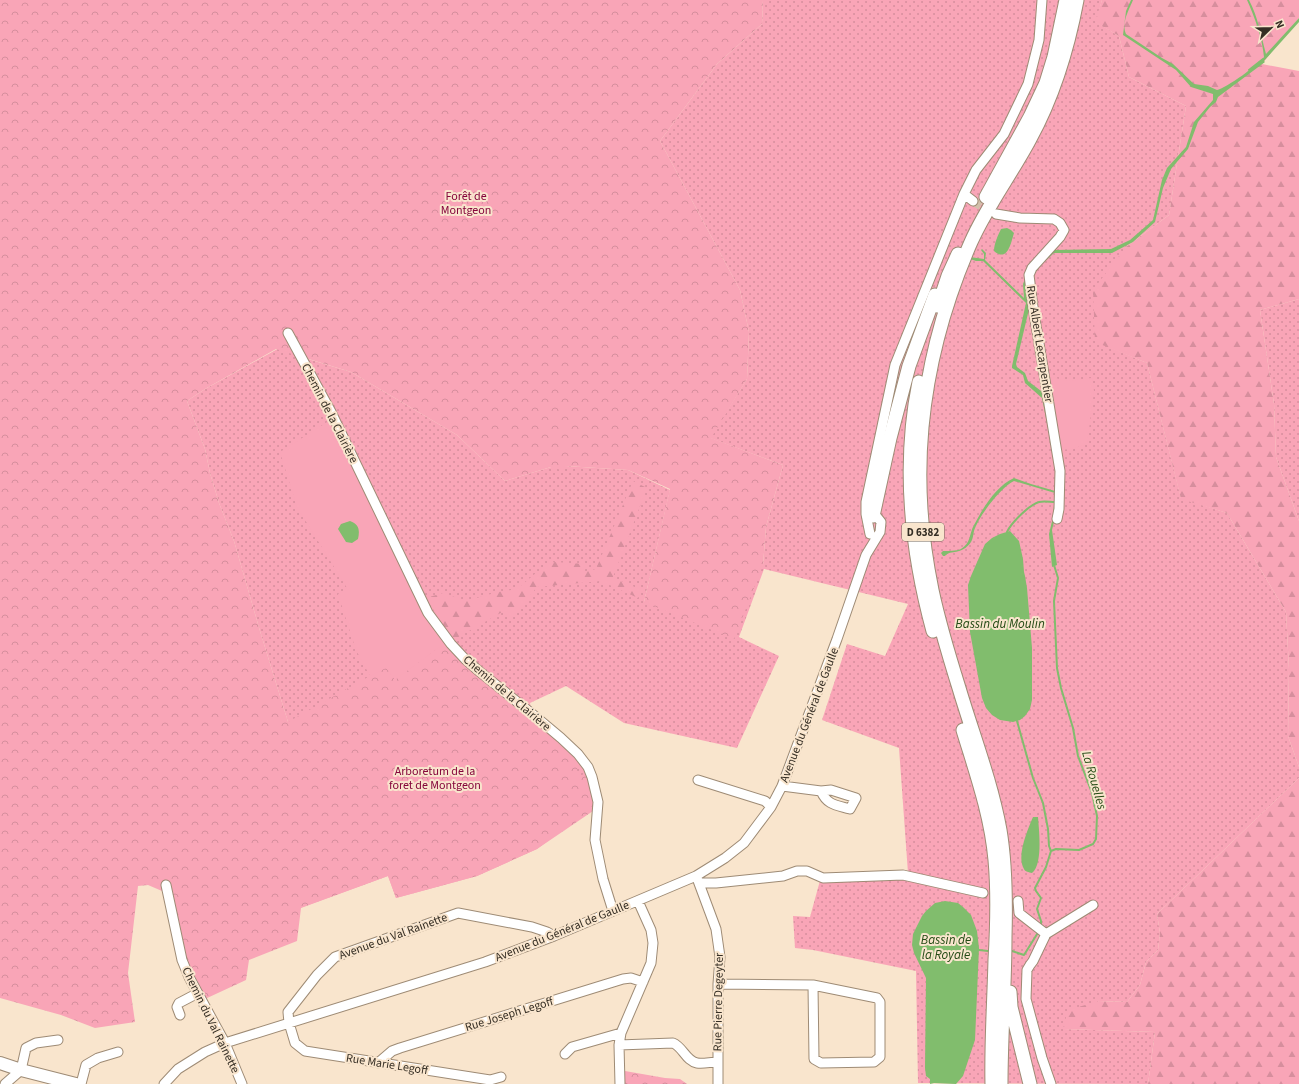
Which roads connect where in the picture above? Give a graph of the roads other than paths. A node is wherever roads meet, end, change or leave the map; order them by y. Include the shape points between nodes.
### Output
1 (1042, 0) edge
2 (1066, 0) edge
3 (1077, 0) edge
4 (964, 194) junction
5 (973, 201) tunnel mouth
6 (996, 214) tunnel mouth
7 (973, 220) junction
8 (288, 333) dead end
9 (869, 515) junction
10 (1057, 519) dead end
11 (866, 555) junction
12 (698, 780) dead end
13 (782, 786) junction
14 (821, 791) dead end
15 (771, 807) junction
16 (697, 879) junction
17 (166, 885) dead end
18 (983, 893) dead end
19 (638, 901) junction
20 (1018, 901) dead end
21 (1092, 905) dead end
22 (613, 912) junction
23 (1006, 922) junction
24 (1046, 934) junction
25 (554, 936) junction
26 (644, 982) junction
27 (718, 984) junction
28 (813, 985) junction
29 (198, 992) junction
30 (180, 1015) dead end
31 (288, 1023) junction
32 (621, 1033) junction
33 (58, 1040) dead end
34 (225, 1043) junction
35 (619, 1045) junction
36 (118, 1052) dead end
37 (565, 1054) dead end
38 (717, 1062) junction
39 (0, 1063) edge
40 (378, 1063) junction
41 (21, 1070) junction
42 (501, 1077) dead end
43 (241, 1081) edge
44 (5, 1084) edge
45 (76, 1084) edge
46 (82, 1084) edge
47 (164, 1084) edge
48 (620, 1084) edge
49 (718, 1084) edge
50 (992, 1084) edge
51 (1001, 1084) edge
52 (1030, 1084) edge
53 (1052, 1084) edge

1 - 4 street via 1039,40 1028,84 1004,134 976,170
2 - 7 highway, D 6382 via 1046,83
3 - 23 highway, D 6382 via 1070,36 1050,99 972,240 945,311 933,353 922,429 920,474 924,549 944,638 993,799 1004,858
4 - 5 street
4 - 9 street via 895,365 866,502
6 - 10 street, Rue Albert Lecarpentier via 1054,219 1064,230 1032,268 1030,278 1060,471
7 - 9 highway via 941,280 909,366
7 - 50 highway, D 6382 via 948,276 927,344 913,424 910,483 917,564 925,601 983,795 995,858 997,912
8 - 22 street, Chemin de la Clairière via 331,412 428,613 465,659 561,738 588,767 598,802 595,840
9 - 11 street via 870,534
9 - 11 street via 877,517 881,527
11 - 13 street, Avenue du Général de Gaulle
12 - 15 street via 765,801
13 - 14 street
13 - 15 street, Avenue du Général de Gaulle
15 - 16 street, Avenue du Général de Gaulle via 744,842
16 - 18 street via 716,883 783,876 797,871 807,871 823,878 904,875
16 - 19 street, Avenue du Général de Gaulle
16 - 27 street, Rue Pierre Degeyter via 716,929 720,958
17 - 29 street, Chemin du Val Rainette via 182,960
19 - 22 street, Avenue du Général de Gaulle
19 - 26 street via 651,930 652,943 651,963
20 - 24 street via 1019,913
21 - 24 street
22 - 25 street, Avenue du Général de Gaulle
23 - 51 highway, D 6382
23 - 52 highway via 1012,1007
24 - 53 street via 1034,962 1027,970 1026,999
25 - 31 street, Avenue du Général de Gaulle via 485,962
25 - 31 street, Avenue du Val Rainette via 532,927 458,913 335,957 288,1012
26 - 32 street
26 - 40 street, Rue Joseph Legoff via 631,978 623,979 400,1048 392,1051
27 - 28 street
27 - 38 street, Rue Pierre Degeyter
28 - 28 street via 877,998 880,1002 880,1057 874,1062 821,1063 814,1059
29 - 30 street via 179,1003 177,1007
29 - 34 street, Chemin du Val Rainette
31 - 34 street, Avenue du Général de Gaulle
31 - 40 street, Rue Marie Legoff via 295,1043 305,1052
32 - 35 street
32 - 37 street via 572,1047
33 - 41 street via 36,1043 26,1048
34 - 43 street, Chemin du Val Rainette
34 - 47 street, Avenue du Général de Gaulle via 178,1069
35 - 38 street via 673,1043 696,1063
35 - 48 street
36 - 46 street via 86,1065
38 - 49 street, Rue Pierre Degeyter
39 - 41 main road
40 - 42 street, Rue Marie Legoff via 490,1080
41 - 44 street
41 - 45 main road

